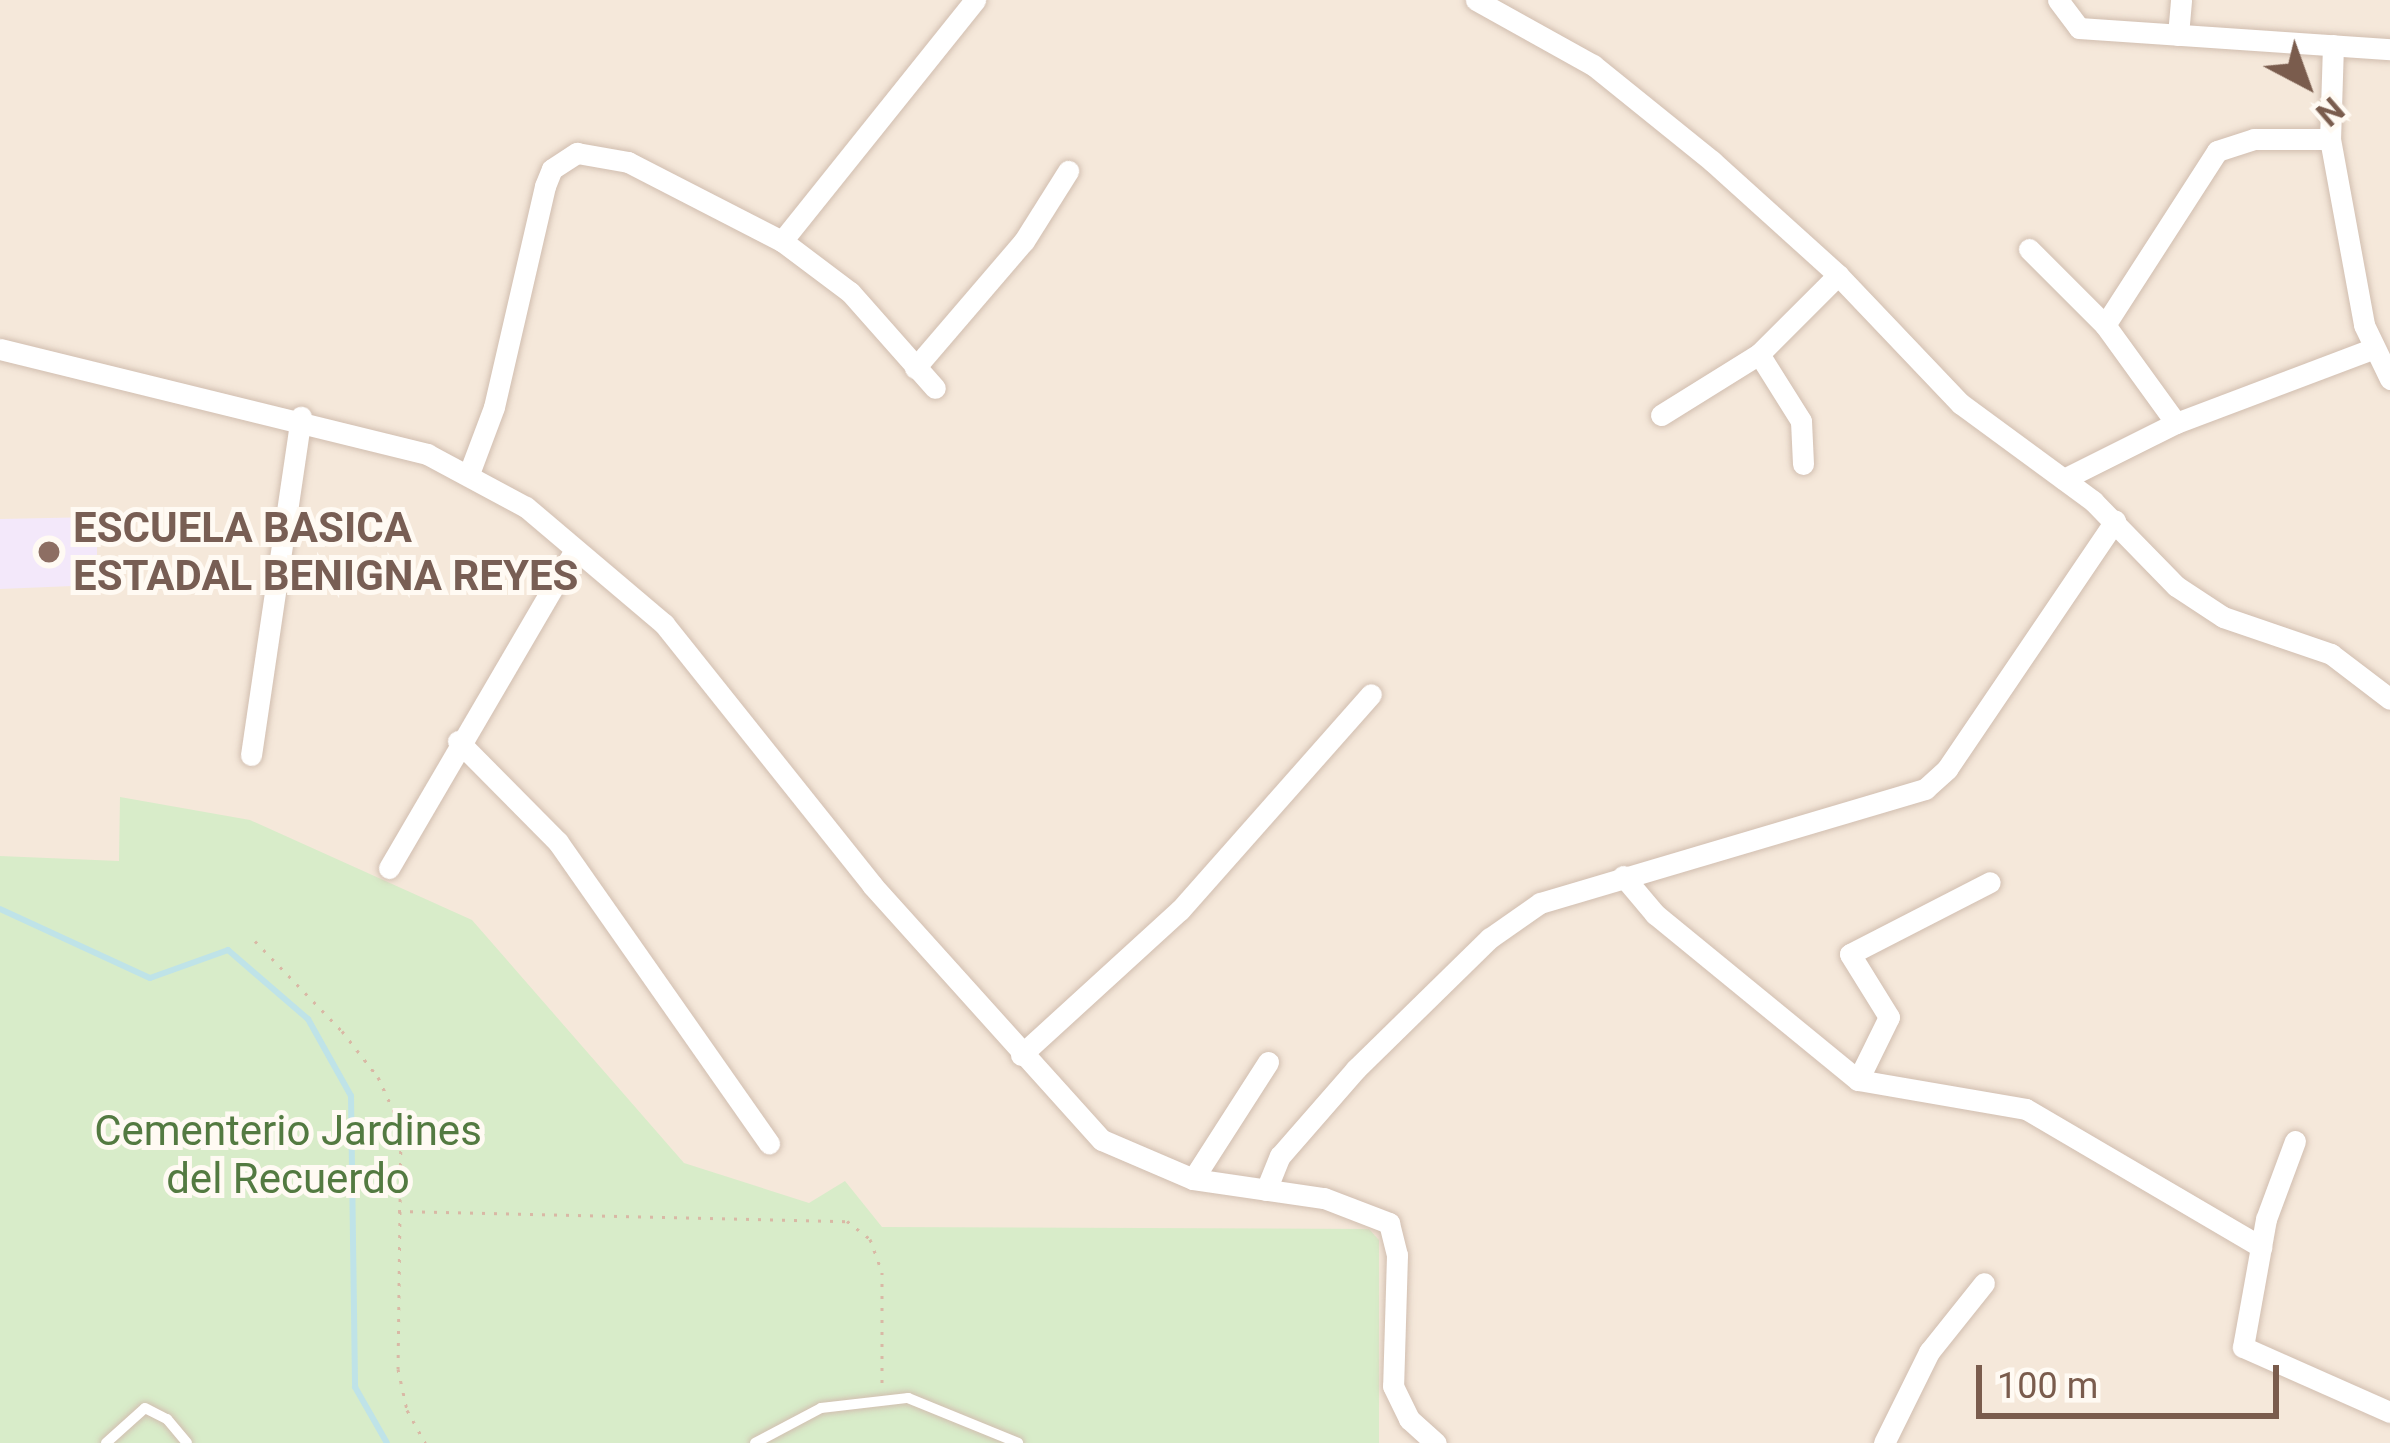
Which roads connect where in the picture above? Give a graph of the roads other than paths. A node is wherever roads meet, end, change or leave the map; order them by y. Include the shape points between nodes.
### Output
1 (975, 0) edge
2 (1476, 0) edge
3 (2058, 0) edge
4 (2181, 0) edge
5 (2177, 35) junction
6 (2333, 45) junction
7 (2390, 49) edge
8 (2330, 139) junction
9 (1068, 171) dead end
10 (782, 241) junction
11 (2029, 249) dead end
12 (1838, 275) junction
13 (2105, 325) junction
14 (2374, 347) junction
15 (0, 349) edge
16 (1759, 354) junction
17 (915, 368) junction
18 (2390, 379) edge
19 (935, 388) dead end
20 (1660, 415) dead end
21 (301, 417) junction
22 (2176, 422) junction
23 (1803, 464) dead end
24 (470, 471) junction
25 (2064, 479) junction
26 (2115, 521) junction
27 (575, 550) junction
28 (1371, 694) dead end
29 (2390, 699) edge
30 (458, 741) junction
31 (251, 755) dead end
32 (389, 868) dead end
33 (1623, 876) junction
34 (1990, 882) dead end
35 (1021, 1055) junction
36 (1268, 1062) dead end
37 (1858, 1080) junction
38 (2295, 1141) dead end
39 (769, 1143) dead end
40 (1193, 1179) junction
41 (1266, 1190) junction
42 (2261, 1247) junction
43 (1984, 1283) dead end
44 (2390, 1412) edge
45 (106, 1443) edge
46 (187, 1443) edge
47 (755, 1443) edge
48 (1018, 1443) edge
49 (1436, 1443) edge
50 (1884, 1443) edge

1 - 10 street
2 - 12 street via 1592,65
3 - 5 street via 2079,28
4 - 5 street
5 - 6 street
6 - 7 street
6 - 8 street
8 - 13 street via 2254,139 2217,152
8 - 14 street
9 - 17 street via 1002,270
10 - 17 street via 850,292
10 - 24 street via 628,162 595,152 563,159 544,186 494,407
11 - 13 street
12 - 16 street
12 - 25 street via 1961,404 2011,448
13 - 22 street
14 - 18 street
14 - 22 street
15 - 21 street
16 - 20 street
16 - 23 street via 1801,421
17 - 19 street
21 - 24 street
21 - 31 street
22 - 25 street
24 - 27 street
25 - 26 street
26 - 29 street via 2200,603 2331,654
26 - 33 street via 1947,769 1925,789
27 - 30 street
27 - 35 street via 664,624 872,885
28 - 35 street via 1180,910
30 - 32 street
30 - 39 street via 558,842
33 - 37 street via 1655,914
33 - 41 street via 1540,903 1490,938 1319,1109 1280,1156
34 - 37 street via 1850,955 1889,1017
35 - 40 street via 1102,1140
36 - 40 street
37 - 42 street via 2026,1109
38 - 42 street
40 - 41 street
41 - 49 street via 1361,1208 1389,1222 1397,1255 1393,1386 1409,1419
42 - 44 street via 2243,1347
43 - 50 street via 1929,1352
45 - 46 lane via 145,1408
47 - 48 lane via 820,1408 882,1399 952,1410

